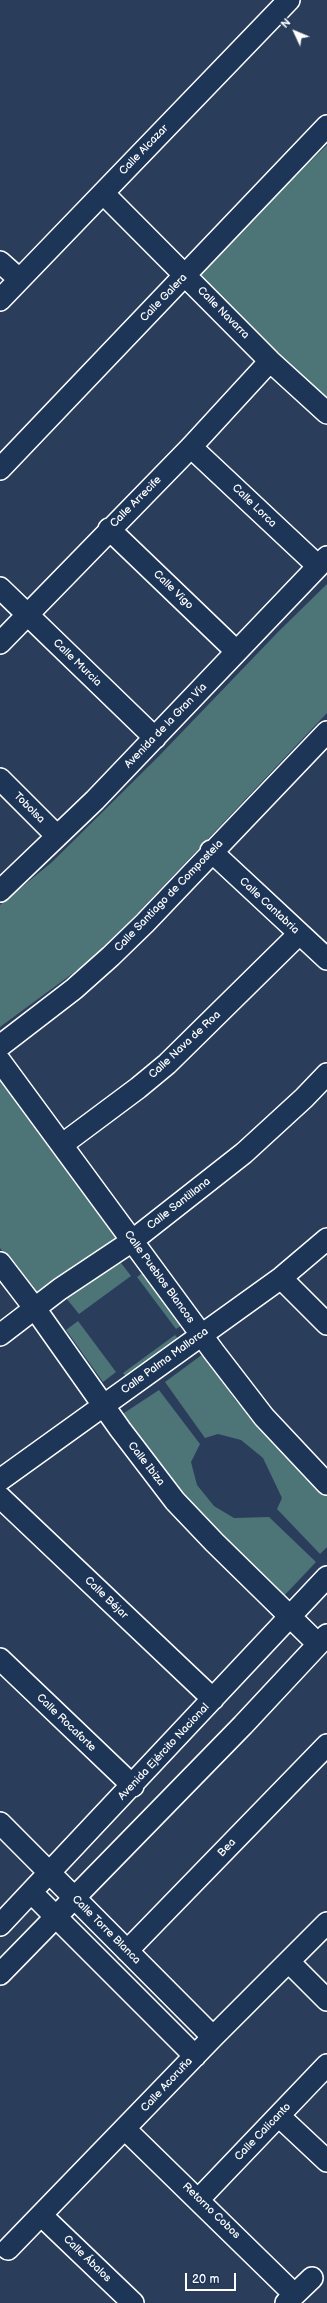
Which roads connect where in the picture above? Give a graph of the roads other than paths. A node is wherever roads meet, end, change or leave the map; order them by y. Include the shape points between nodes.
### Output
1 (289, 0) edge
2 (327, 126) edge
3 (103, 193) junction
4 (0, 262) edge
5 (185, 275) junction
6 (19, 279) junction
7 (0, 300) edge
8 (270, 361) junction
9 (327, 413) edge
10 (191, 446) junction
11 (0, 469) edge
12 (109, 529) junction
13 (322, 561) edge
14 (0, 588) edge
15 (27, 614) junction
16 (0, 643) edge
17 (236, 651) junction
18 (327, 732) edge
19 (154, 738) junction
20 (0, 779) edge
21 (58, 836) junction
22 (211, 852) junction
23 (0, 891) edge
24 (299, 934) junction
25 (327, 959) edge
26 (0, 1046) edge
27 (0, 1061) edge
28 (327, 1074) edge
29 (62, 1144) junction
30 (327, 1239) edge
31 (132, 1241) junction
32 (0, 1263) edge
33 (281, 1278) junction
34 (36, 1310) junction
35 (327, 1324) edge
36 (200, 1334) junction
37 (0, 1335) edge
38 (104, 1406) junction
39 (0, 1480) edge
40 (327, 1484) edge
41 (0, 1497) edge
42 (327, 1578) edge
43 (290, 1617) junction
44 (323, 1639) edge
45 (0, 1659) edge
46 (213, 1699) junction
47 (327, 1745) edge
48 (133, 1786) junction
49 (0, 1823) edge
50 (50, 1874) junction
51 (32, 1893) junction
52 (73, 1897) junction
53 (56, 1915) junction
54 (327, 1923) edge
55 (0, 1925) edge
56 (127, 1951) junction
57 (289, 1962) junction
58 (0, 1974) edge
59 (327, 2000) edge
60 (213, 2037) junction
61 (195, 2056) junction
62 (327, 2066) edge
63 (279, 2116) junction
64 (126, 2129) junction
65 (327, 2161) edge
66 (199, 2199) junction
67 (41, 2215) junction
68 (8, 2249) dead end
69 (312, 2278) dead end
70 (290, 2298) edge
71 (133, 2303) edge

1 - 3 street, Calle Alcazar
2 - 5 street, Calle Galera
3 - 5 street, Calle Navarra
3 - 6 street, Calle Alcazar
4 - 6 street
5 - 8 street, Calle Navarra
5 - 11 street, Calle Galera
6 - 7 street, Calle Alcazar
8 - 9 street, Calle Navarra
8 - 10 street, Calle Arrecife
10 - 12 street, Calle Arrecife
10 - 13 street, Calle Lorca
12 - 15 street, Calle Arrecife
12 - 17 street, Calle Vigo
13 - 17 street, Avenida de la Gran Vía
14 - 15 street, Calle Murcia
15 - 16 street, Calle Arrecife
15 - 19 street, Calle Murcia
17 - 19 street, Avenida de la Gran Vía
18 - 22 street, Calle Santiago de Compostela
19 - 21 street, Avenida de la Gran Vía
20 - 21 street, Tobolsa
21 - 23 street, Avenida de la Gran Vía
22 - 24 street, Calle Cantabria
22 - 26 street, Calle Santiago de Compostela via 111,956 74,989
24 - 25 street, Calle Cantabria
24 - 29 street, Calle Nava de Roa via 167,1064
27 - 29 street, Calle Pueblos Blancos
28 - 31 street, Calle Santillana via 244,1152
29 - 31 street, Calle Pueblos Blancos
30 - 33 street, Calle Palma Mallorca
31 - 34 street, Calle Santillana via 60,1290
31 - 36 street, Calle Pueblos Blancos
32 - 34 street, Calle Ibiza
33 - 35 street
33 - 36 street, Calle Palma Mallorca
34 - 37 street, Calle Santillana
34 - 38 street, Calle Ibiza
36 - 38 street, Calle Palma Mallorca
36 - 40 street, Calle Pueblos Blancos via 264,1417
38 - 39 street, Calle Palma Mallorca
38 - 43 street, Calle Ibiza via 175,1501
41 - 46 street, Calle Béjar
42 - 43 street, Avenida Ejército Nacional
43 - 44 street, Calle Ibiza
43 - 46 street, Avenida Ejército Nacional
44 - 52 street via 243,1725
45 - 48 street, Calle Rocaforte
46 - 48 street, Avenida Ejército Nacional
47 - 56 street, Bea
48 - 50 street, Avenida Ejército Nacional
49 - 50 street, Calle Torre Blanca
50 - 51 street, Avenida Ejército Nacional
50 - 52 street, Calle Torre Blanca
51 - 53 street
51 - 55 street, Avenida Ejército Nacional
52 - 53 street
52 - 56 street, Calle Torre Blanca
53 - 58 street
53 - 61 street
54 - 57 street, Calle Acoruña
56 - 60 street, Calle Torre Blanca
57 - 59 street
57 - 60 street, Calle Acoruña
60 - 61 street, Calle Acoruña
61 - 64 street, Calle Acoruña
62 - 63 street, Calle Calicanto
63 - 65 street
63 - 66 street, Calle Calicanto
64 - 66 street, Retorno Cobos
64 - 67 street, Calle Acoruña
66 - 70 street, Retorno Cobos
67 - 68 street, Calle Acoruña
67 - 71 street, Calle Ábalos
69 - 70 street

